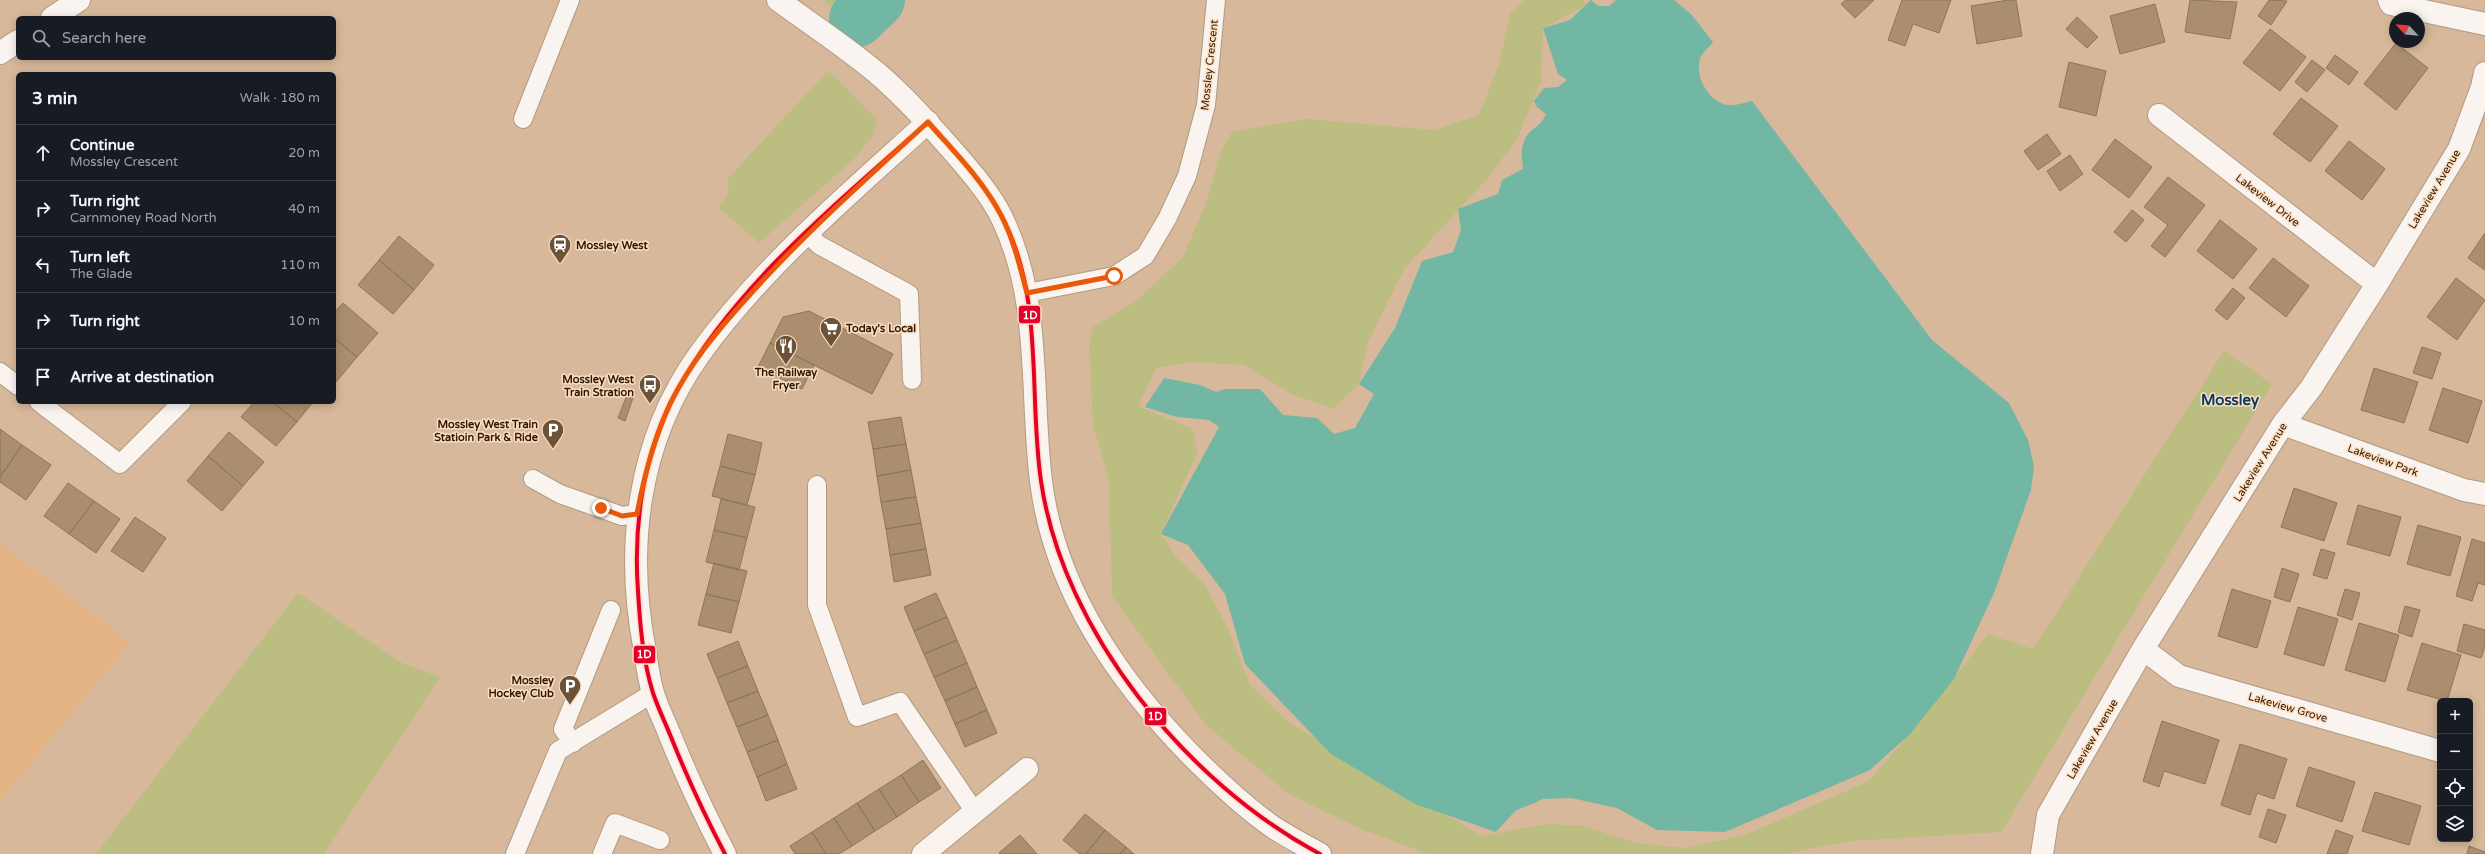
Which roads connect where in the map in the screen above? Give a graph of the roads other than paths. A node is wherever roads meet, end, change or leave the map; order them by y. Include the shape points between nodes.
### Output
1 (79, 0) edge
2 (570, 0) edge
3 (778, 0) edge
4 (1216, 0) edge
5 (2389, 0) edge
6 (55, 16) edge
7 (2485, 24) edge
8 (16, 42) edge
9 (0, 53) edge
10 (2485, 73) edge
11 (2159, 115) dead end
12 (523, 119) dead end
13 (928, 122) junction
14 (807, 233) junction
15 (2377, 284) junction
16 (1027, 293) junction
17 (0, 372) edge
18 (912, 380) dead end
19 (16, 384) edge
20 (42, 404) edge
21 (180, 404) edge
22 (2283, 424) junction
23 (533, 479) dead end
24 (817, 485) dead end
25 (2485, 494) edge
26 (637, 514) junction
27 (611, 610) dead end
28 (2143, 649) junction
29 (652, 693) junction
30 (572, 742) junction
31 (2437, 750) edge
32 (1027, 769) dead end
33 (975, 812) junction
34 (660, 840) dead end
35 (515, 854) edge
36 (602, 854) edge
37 (725, 854) edge
38 (923, 854) edge
39 (1320, 854) edge
40 (2042, 854) edge

1 - 6 street
2 - 12 lane
3 - 13 street via 878,74
4 - 16 lane, Mossley Crescent via 1206,105 1187,176 1167,219 1145,256 1114,276
5 - 7 street via 2391,4
8 - 9 street
10 - 15 street, Lakeview Avenue via 2459,149
11 - 15 street, Lakeview Drive
13 - 14 street
13 - 16 street via 982,185 1002,216 1016,252
14 - 18 lane via 819,245 909,294
14 - 26 street via 735,311 699,355 688,373 670,404 657,436
15 - 22 street, Lakeview Avenue via 2311,388
16 - 39 street via 1036,370 1038,438 1044,497 1053,540 1099,640 1134,691 1224,789 1273,827
17 - 19 lane
20 - 21 lane via 120,464
22 - 25 street, Lakeview Park via 2464,490
22 - 28 street, Lakeview Avenue
23 - 26 lane via 560,494 622,516
24 - 33 lane via 817,605 857,717 900,702
26 - 29 street via 637,602
27 - 30 lane via 563,729
28 - 31 street, Lakeview Grove via 2179,676
28 - 40 street, Lakeview Avenue via 2048,815
29 - 30 lane
29 - 37 street via 696,798
30 - 35 lane via 558,751
32 - 33 street
33 - 38 street
34 - 36 lane via 615,823

